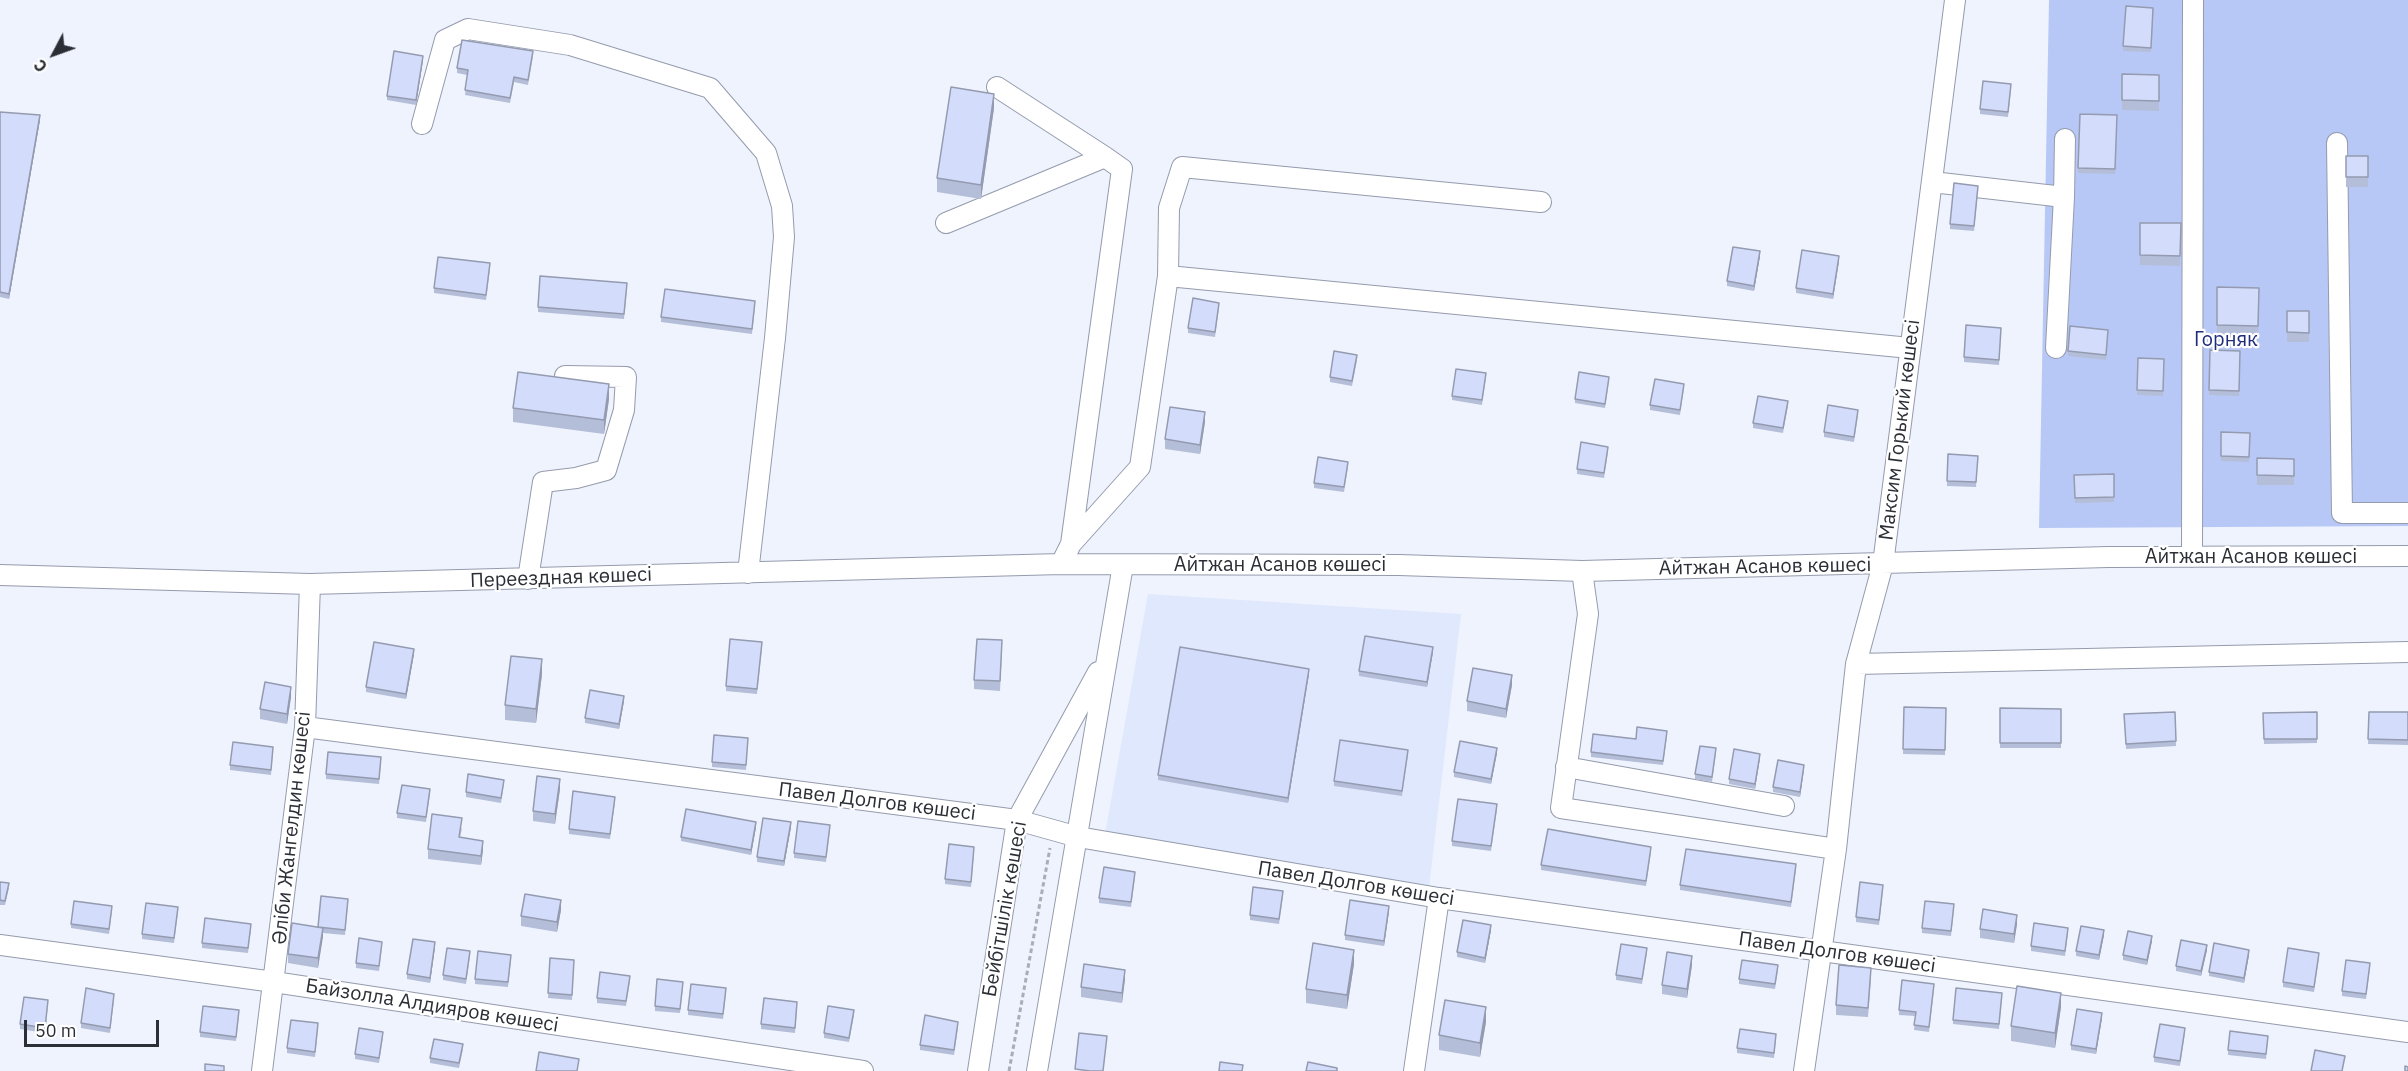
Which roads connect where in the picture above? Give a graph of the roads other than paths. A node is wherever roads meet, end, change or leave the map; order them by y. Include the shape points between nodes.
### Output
1 (1955, 0) edge
2 (2193, 0) edge
3 (997, 87) dead end
4 (422, 123) dead end
5 (2065, 140) dead end
6 (2337, 143) dead end
7 (1105, 157) junction
8 (1932, 182) junction
9 (2064, 197) junction
10 (1541, 202) dead end
11 (946, 223) dead end
12 (1167, 276) junction
13 (1911, 348) junction
14 (2056, 348) dead end
15 (565, 376) edge
16 (2408, 513) edge
17 (1071, 544) junction
18 (2408, 556) edge
19 (2192, 557) junction
20 (1061, 564) junction
21 (1883, 564) junction
22 (1123, 565) junction
23 (1582, 571) junction
24 (748, 573) junction
25 (0, 575) edge
26 (528, 579) junction
27 (310, 584) junction
28 (2408, 652) edge
29 (1105, 659) junction
30 (1856, 664) junction
31 (305, 727) junction
32 (1566, 767) junction
33 (1784, 806) dead end
34 (1017, 820) junction
35 (1078, 837) junction
36 (1836, 849) junction
37 (1439, 898) junction
38 (0, 945) edge
39 (1822, 951) junction
40 (274, 982) junction
41 (2408, 1032) edge
42 (262, 1071) edge
43 (863, 1071) edge
44 (978, 1071) edge
45 (1037, 1071) edge
46 (1414, 1071) edge
47 (1804, 1071) edge

1 - 8 street, Максим Горький көшесі
2 - 19 street
3 - 7 street
4 - 24 street via 445,40 468,29 570,45 710,88 766,153 782,206 784,237
5 - 9 street
6 - 16 street via 2342,513
7 - 11 street
7 - 17 street via 1122,169
8 - 9 street
8 - 13 street, Максим Горький көшесі
9 - 14 street
10 - 12 street via 1182,167 1168,208
12 - 13 street
12 - 17 street via 1140,467
13 - 21 street, Максим Горький көшесі
15 - 26 street via 626,377 624,410 606,470 543,482
17 - 20 street
18 - 19 street, Айтжан Асанов көшесі
19 - 21 street, Айтжан Асанов көшесі
20 - 22 street, Переездная көшесі
20 - 24 street, Переездная көшесі
21 - 23 street, Айтжан Асанов көшесі
21 - 30 street, Максим Горький көшесі
22 - 23 street, Айтжан Асанов көшесі
22 - 29 street, Бейбітшілік көшесі
23 - 32 street via 1588,614
24 - 26 street, Переездная көшесі
25 - 27 street, Переездная көшесі
26 - 27 street, Переездная көшесі
27 - 31 street, Әліби Жангелдин көшесі
28 - 30 street
29 - 34 street, Бейбітшілік көшесі
29 - 35 street, Бейбітшілік көшесі
30 - 36 street, Максим Горький көшесі
31 - 34 street, Павел Долгов көшесі
31 - 40 street, Әліби Жангелдин көшесі
32 - 33 street
32 - 36 street via 1561,808
34 - 35 street, Павел Долгов көшесі
34 - 44 street, Бейбітшілік көшесі
35 - 37 street, Павел Долгов көшесі
35 - 45 street, Бейбітшілік көшесі
36 - 39 street, Максим Горький көшесі
37 - 39 street, Павел Долгов көшесі
37 - 46 street
38 - 40 street, Байзолла Алдияров көшесі
39 - 41 street, Павел Долгов көшесі
39 - 47 street, Максим Горький көшесі
40 - 42 street, Әліби Жангелдин көшесі
40 - 43 street, Байзолла Алдияров көшесі

